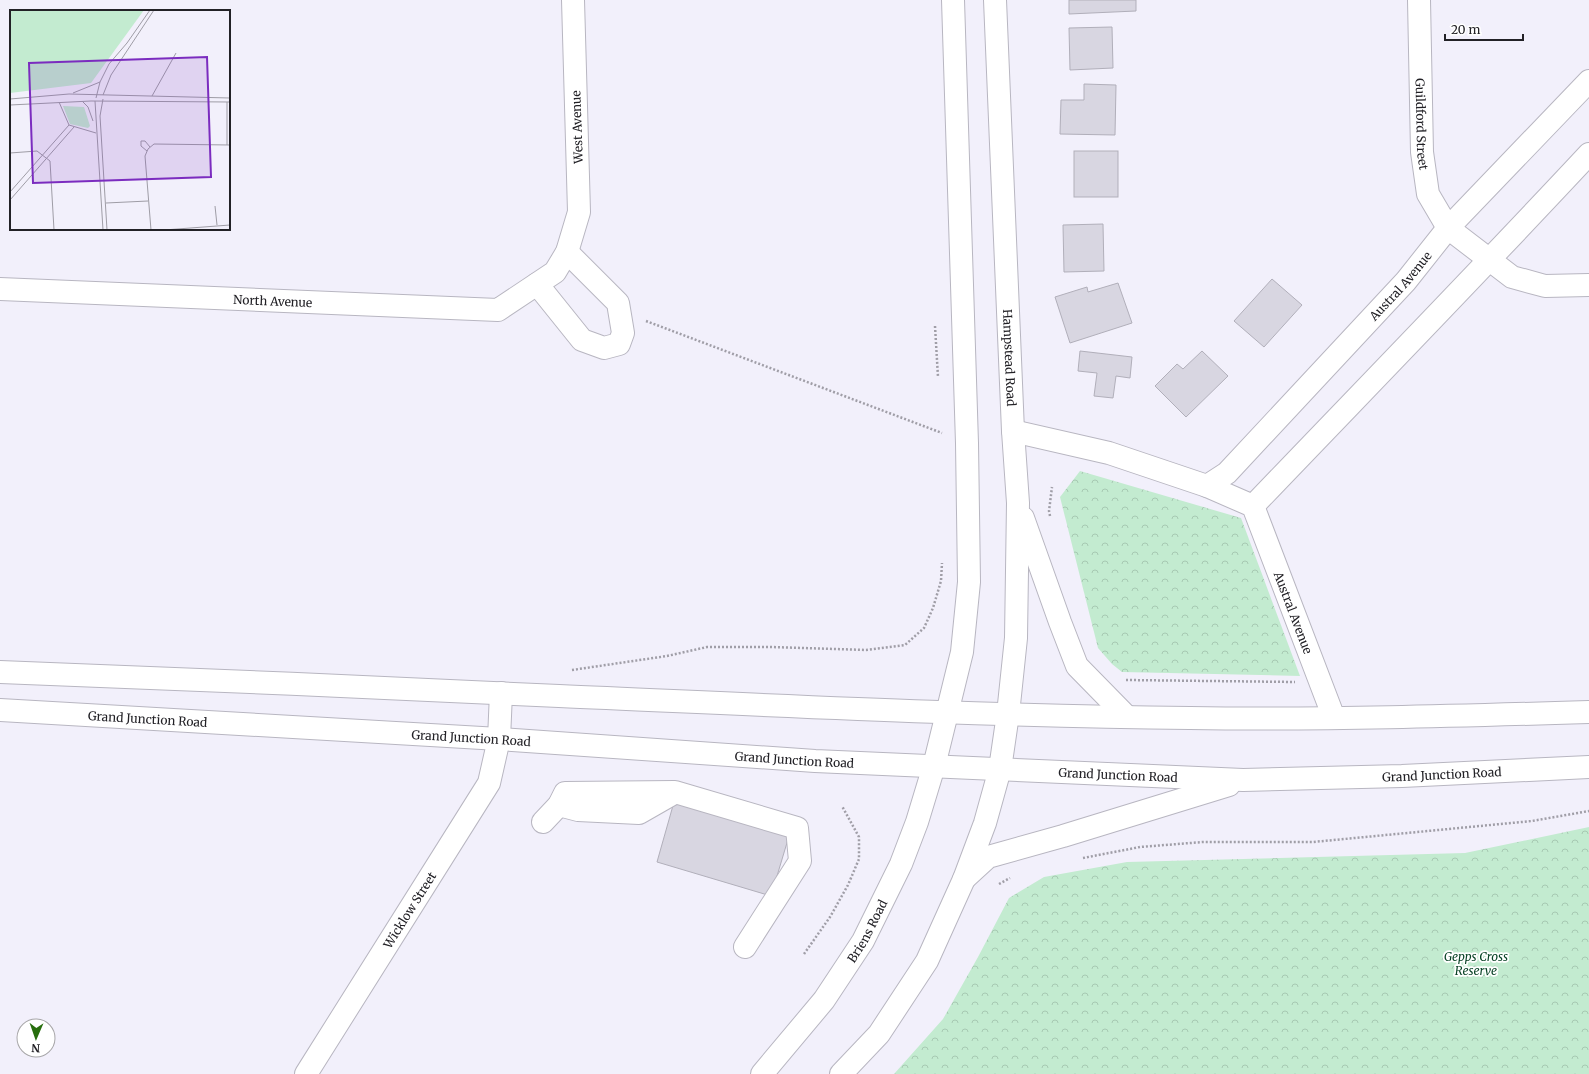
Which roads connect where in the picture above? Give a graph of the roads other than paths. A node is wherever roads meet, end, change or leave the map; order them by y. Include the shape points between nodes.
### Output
1 (573, 0) edge
2 (953, 0) edge
3 (995, 0) edge
4 (1419, 0) edge
5 (1589, 81) edge
6 (1589, 154) edge
7 (1454, 232) junction
8 (568, 252) junction
9 (1490, 260) junction
10 (555, 272) joint
11 (537, 284) junction
12 (1589, 285) edge
13 (0, 289) edge
14 (1013, 431) junction
15 (1207, 486) junction
16 (1018, 503) junction
17 (1253, 506) junction
18 (0, 672) edge
19 (501, 693) junction
20 (0, 710) edge
21 (947, 712) junction
22 (1589, 712) edge
23 (1008, 714) junction
24 (1127, 717) junction
25 (1334, 718) junction
26 (499, 739) junction
27 (934, 766) junction
28 (1589, 767) edge
29 (1000, 769) junction
30 (1243, 780) junction
31 (543, 822) dead end
32 (964, 879) junction
33 (745, 947) dead end
34 (306, 1074) edge
35 (762, 1074) edge
36 (841, 1074) edge

1 - 8 main road, West Avenue via 579,212
2 - 21 main road via 969,582 962,652
3 - 14 main road, Hampstead Road
4 - 7 main road, Guildford Street via 1422,152 1428,194
5 - 7 main road, Austral Avenue
6 - 9 main road
7 - 9 main road
7 - 15 main road, Austral Avenue via 1227,473
8 - 10 main road, West Avenue
8 - 11 main road via 618,303 623,333 619,344 604,348 582,340
9 - 12 main road via 1512,277 1545,286
9 - 17 main road
10 - 11 main road, North Avenue
11 - 13 main road, North Avenue via 498,310
14 - 15 main road via 1109,453
14 - 16 main road, Hampstead Road
15 - 17 main road
16 - 23 main road, Hampstead Road via 1016,638
16 - 24 main road via 1077,666
17 - 25 main road, Austral Avenue
18 - 19 main road
19 - 21 main road
19 - 26 main road, Wicklow Street
20 - 26 main road, Grand Junction Road
21 - 23 main road
21 - 27 main road, Briens Road
22 - 25 main road
23 - 24 main road
23 - 29 main road, Hampstead Road
24 - 25 main road
26 - 27 main road, Grand Junction Road via 815,761
26 - 34 main road, Wicklow Street via 489,783
27 - 29 main road, Grand Junction Road
27 - 35 main road, Briens Road via 901,864 863,941 824,1000
28 - 30 main road, Grand Junction Road
29 - 30 main road, Grand Junction Road
29 - 32 main road via 985,823
30 - 32 main road via 988,857
31 - 33 main road via 559,805 565,793 675,792 797,828 800,861
32 - 36 main road via 927,962 879,1034

